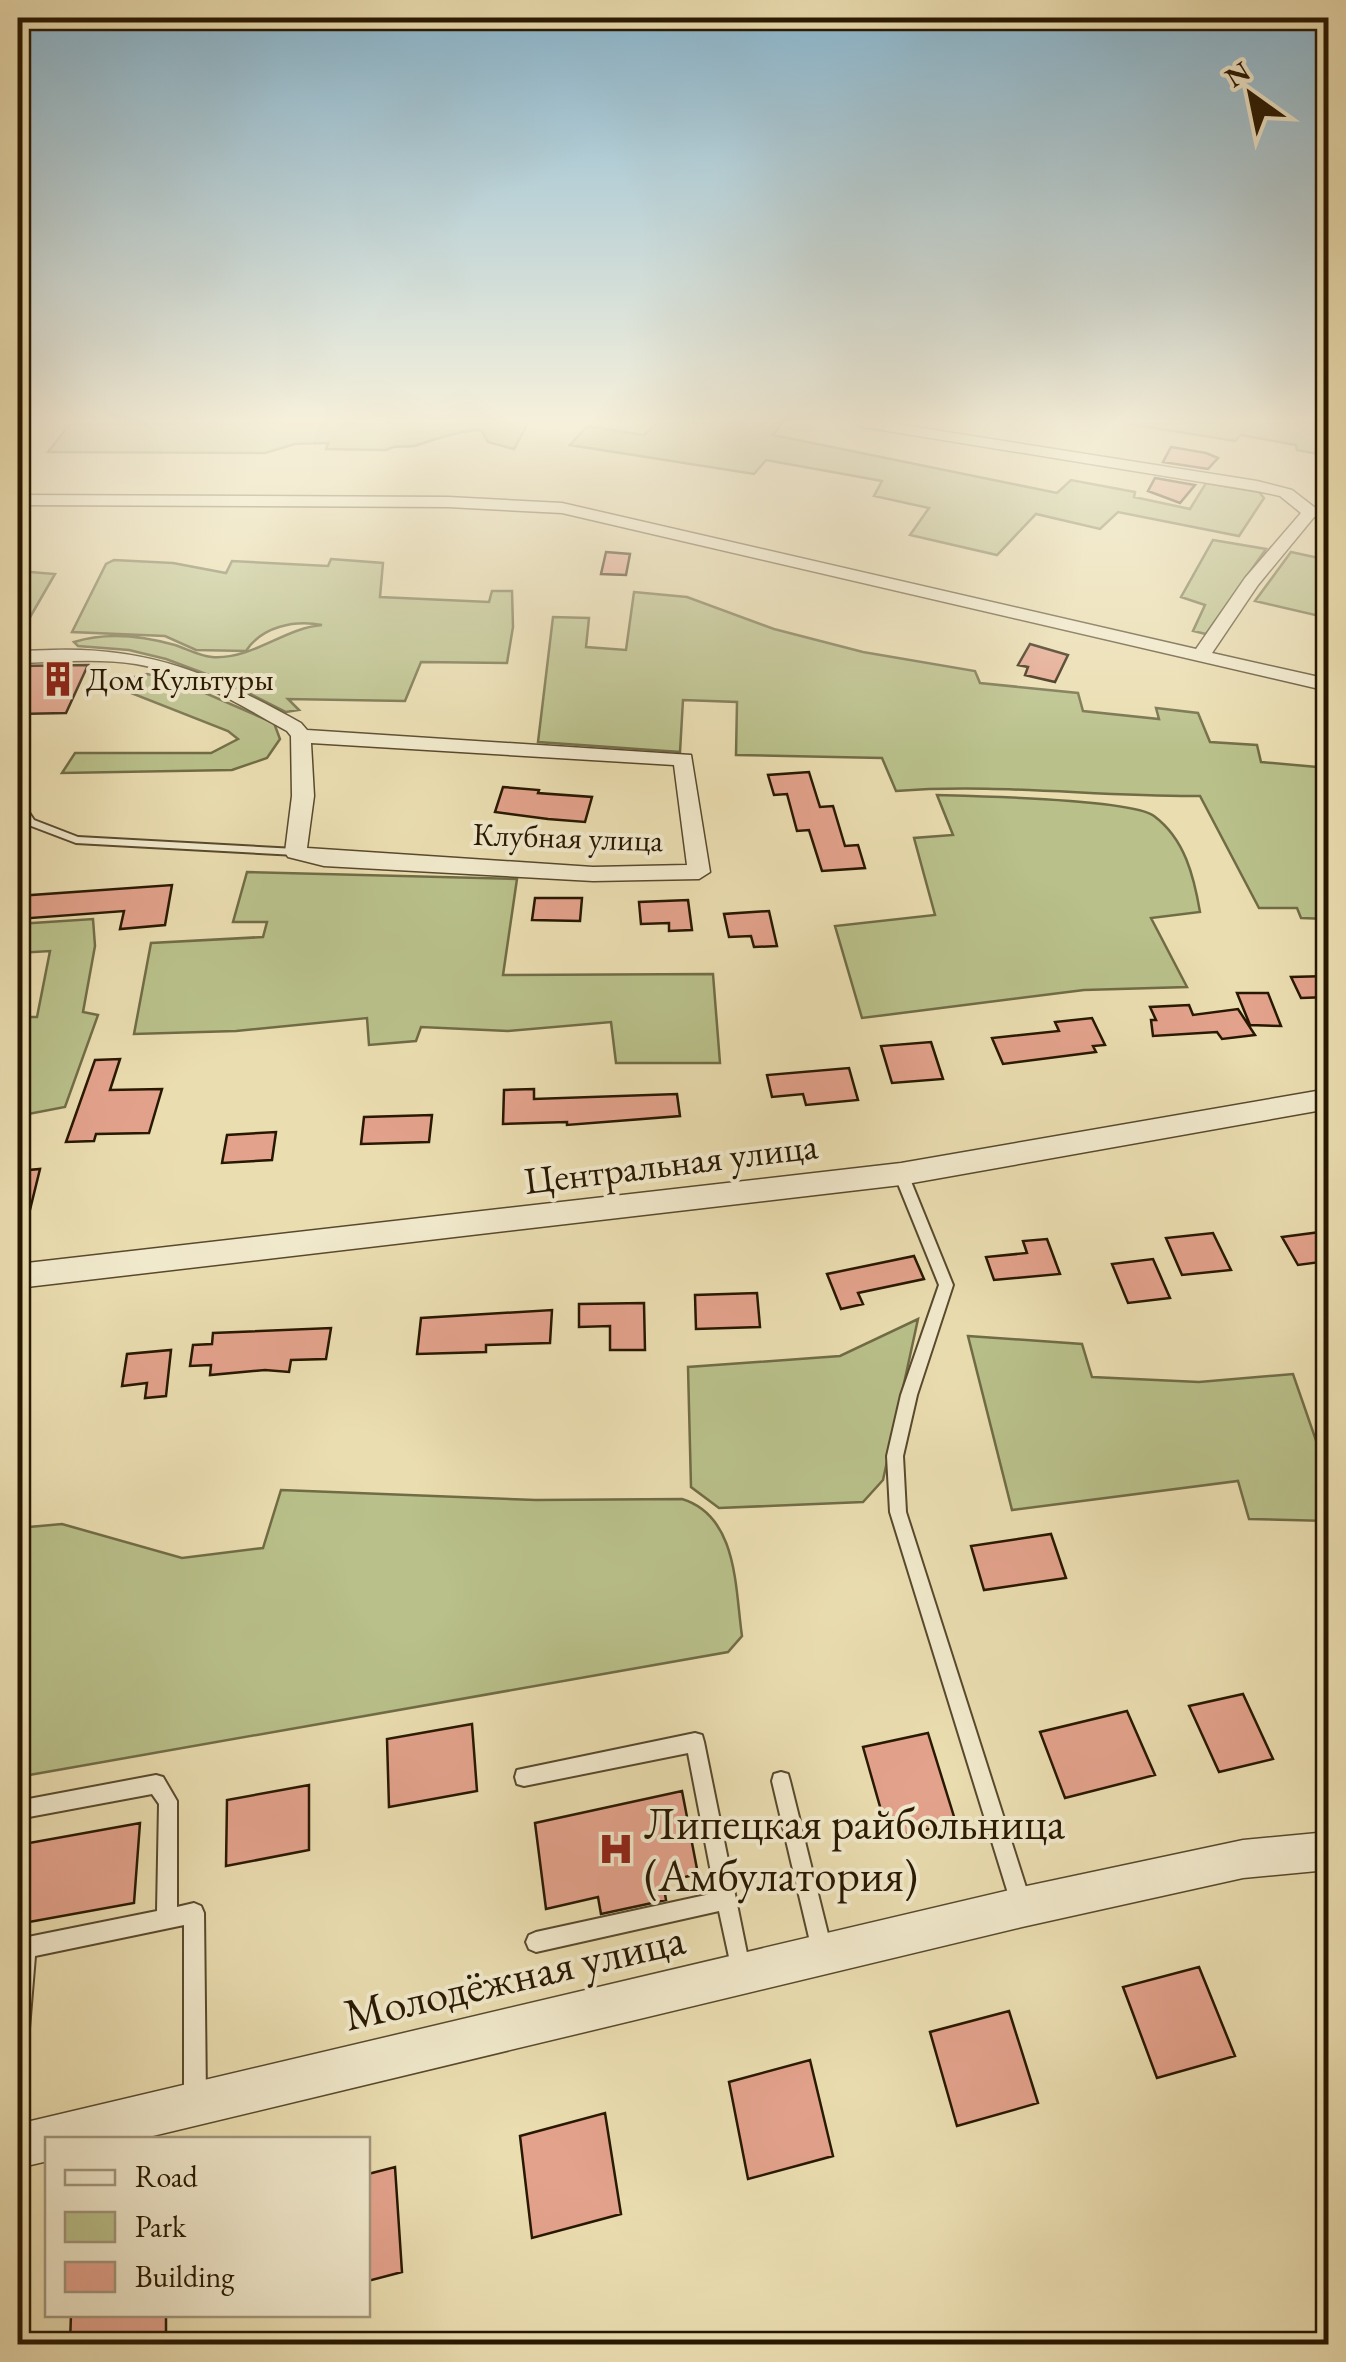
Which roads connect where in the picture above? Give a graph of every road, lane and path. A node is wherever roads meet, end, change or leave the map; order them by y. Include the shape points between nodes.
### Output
1 (673, 533) edge
2 (1299, 533) edge
3 (1202, 654) junction
4 (18, 657) edge
5 (1328, 684) edge
6 (302, 736) junction
7 (18, 804) edge
8 (296, 852) junction
9 (1328, 1099) edge
10 (901, 1174) junction
11 (18, 1276) edge
12 (524, 1777) dead end
13 (780, 1781) dead end
14 (18, 1810) edge
15 (1328, 1851) edge
16 (726, 1900) junction
17 (1022, 1906) junction
18 (168, 1918) junction
19 (536, 1942) dead end
20 (21, 1949) edge
21 (823, 1954) junction
22 (741, 1974) junction
23 (18, 2041) edge
24 (195, 2104) junction
25 (56, 2137) edge
26 (45, 2140) edge
27 (18, 2146) edge

1 - 3 street
2 - 3 street via 1251,582
3 - 5 street
4 - 6 street via 116,656 160,666 233,693
6 - 8 street
6 - 8 street, Клубная улица via 684,760 699,872 593,874
7 - 8 lane via 30,822 76,840
9 - 10 street, Центральная улица
10 - 11 street, Центральная улица
10 - 17 lane via 946,1285 895,1456 898,1512
12 - 16 lane via 695,1742
13 - 21 lane
14 - 18 lane via 156,1784 168,1800
15 - 17 street, Молодёжная улица via 1243,1859
16 - 19 lane
16 - 22 lane
17 - 21 street, Молодёжная улица
18 - 20 lane
18 - 24 lane via 194,1913
20 - 23 lane
21 - 22 street, Молодёжная улица
22 - 24 street, Молодёжная улица
24 - 25 street, Молодёжная улица
26 - 27 street, Молодёжная улица

